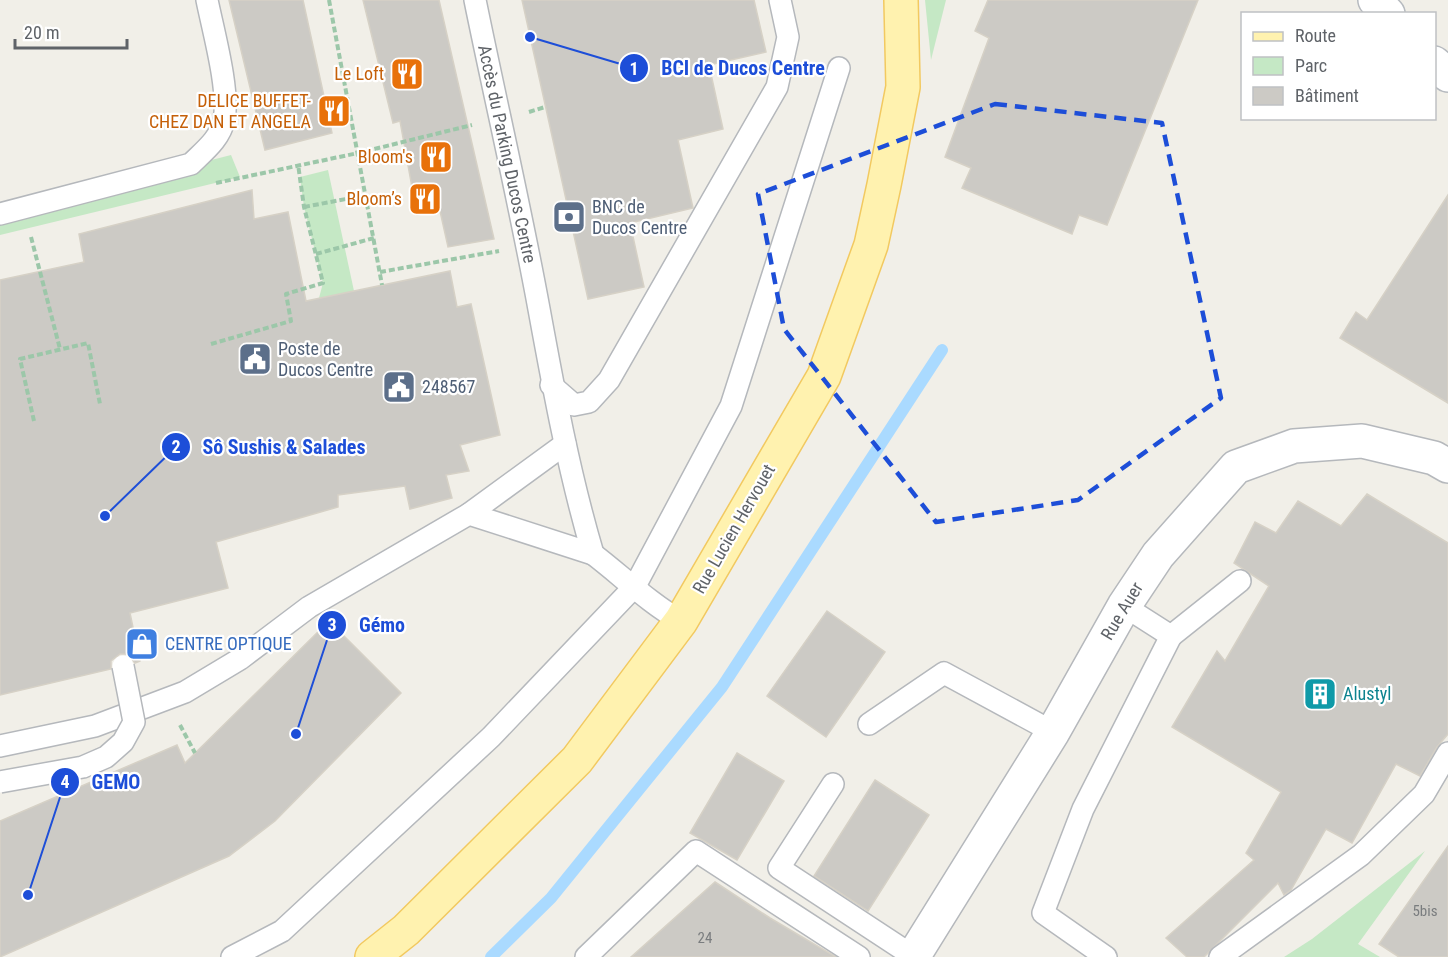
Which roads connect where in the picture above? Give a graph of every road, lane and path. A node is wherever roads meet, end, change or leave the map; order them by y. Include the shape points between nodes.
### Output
1 (207, 0) edge
2 (329, 0) edge
3 (475, 0) edge
4 (780, 0) edge
5 (901, 0) edge
6 (1376, 0) edge
7 (1386, 12) edge
8 (1436, 65) edge
9 (839, 68) dead end
10 (1448, 75) edge
11 (546, 107) dead end
12 (500, 119) junction
13 (358, 153) junction
14 (298, 164) junction
15 (207, 185) dead end
16 (367, 195) junction
17 (304, 207) junction
18 (0, 214) edge
19 (29, 228) dead end
20 (374, 238) junction
21 (499, 239) dead end
22 (316, 254) junction
23 (380, 272) junction
24 (382, 285) dead end
25 (211, 344) dead end
26 (60, 349) junction
27 (551, 385) junction
28 (100, 404) dead end
29 (34, 421) dead end
30 (565, 444) junction
31 (1448, 466) edge
32 (469, 514) junction
33 (593, 554) junction
34 (1240, 580) dead end
35 (635, 586) junction
36 (1124, 606) junction
37 (681, 621) junction
38 (1171, 636) junction
39 (123, 666) dead end
40 (869, 724) dead end
41 (1053, 732) junction
42 (0, 746) edge
43 (1448, 753) edge
44 (0, 782) edge
45 (833, 784) dead end
46 (855, 956) edge
47 (232, 957) edge
48 (372, 957) edge
49 (586, 957) edge
50 (913, 957) edge
51 (1106, 957) edge
52 (1220, 957) edge

1 - 18 lane via 222,74 224,120 214,141 191,164
2 - 13 path
3 - 12 lane, Accès du Parking Ducos Centre
4 - 27 lane via 788,37 777,87 609,380 589,402 574,405
5 - 37 main road, Rue Lucien Hervouet via 903,87 871,245 824,376
6 - 7 street
8 - 10 street
9 - 35 lane via 731,406
11 - 12 path
12 - 13 path
12 - 27 lane, Accès du Parking Ducos Centre
13 - 14 path
13 - 16 path
14 - 15 path
14 - 17 path
16 - 17 path
16 - 20 path
17 - 22 path
19 - 26 path
20 - 22 path
20 - 23 path
21 - 23 path via 501,251
22 - 25 path via 322,283 286,294 291,321
23 - 24 path
26 - 28 path via 88,343
26 - 29 path via 20,359
27 - 30 lane, Accès du Parking Ducos Centre
30 - 32 lane
30 - 33 lane, Accès du Parking Ducos Centre
31 - 36 street, Rue Auer via 1434,458 1362,441 1294,446 1236,467 1158,555
32 - 33 lane
32 - 42 lane via 309,607 240,659 185,692 95,726
33 - 35 lane
34 - 38 lane
35 - 37 lane via 657,607
35 - 47 lane via 491,737 282,931
36 - 38 lane
36 - 41 street, Rue Auer
37 - 48 main road, Rue Lucien Hervouet via 577,760 406,930
38 - 51 lane via 1083,809 1042,913
39 - 44 lane, bridge via 134,722 123,742 106,757 83,767
40 - 41 lane via 944,673
41 - 50 street, Rue Auer
43 - 52 lane via 1424,794 1361,855
45 - 50 lane via 779,868
46 - 49 lane via 696,851

